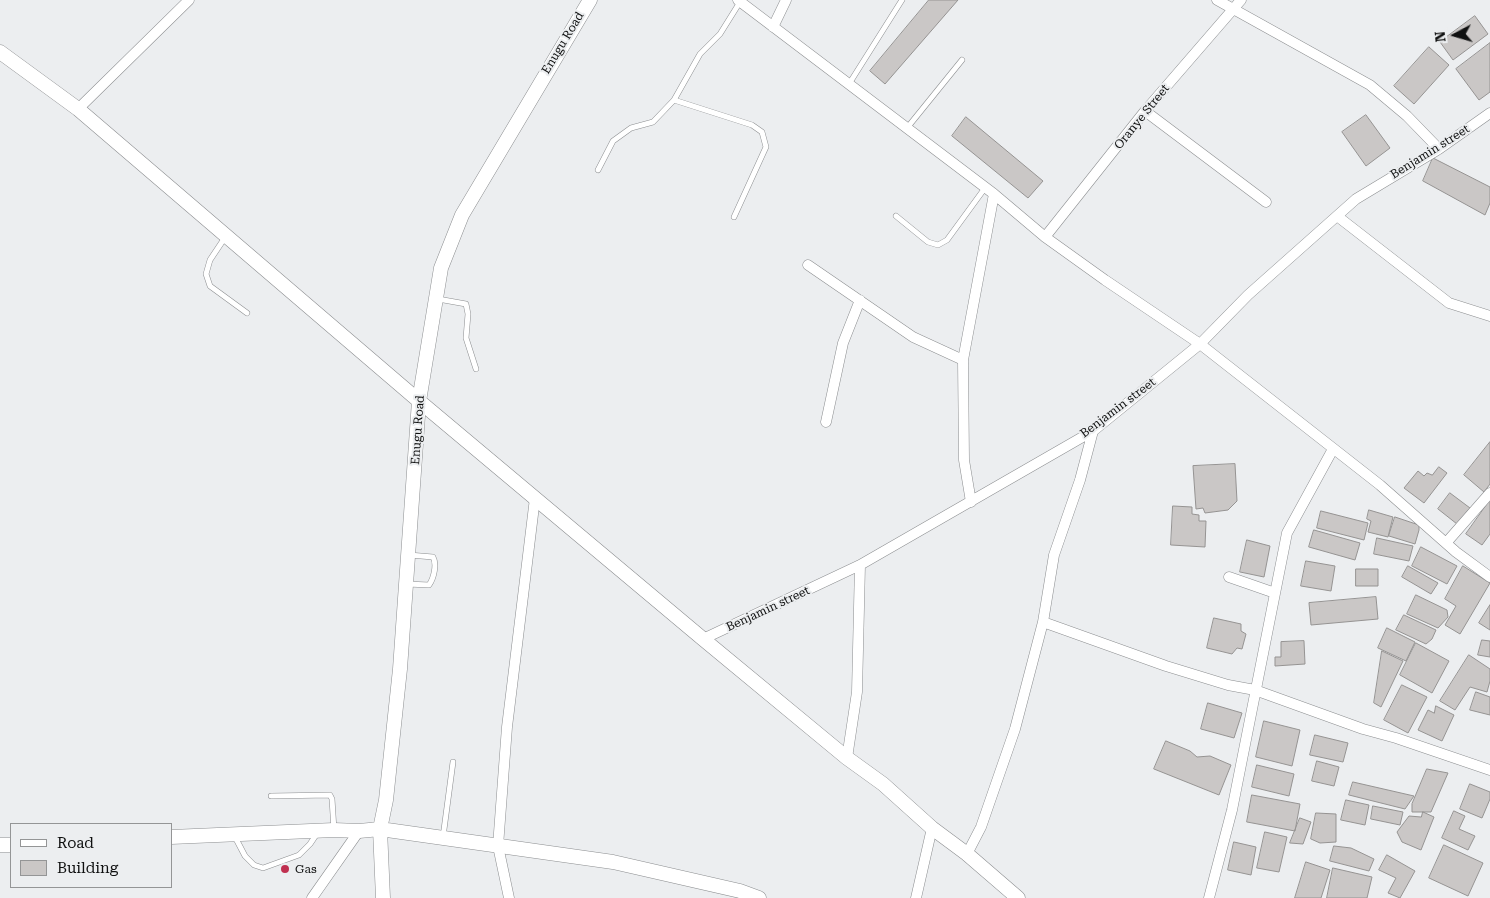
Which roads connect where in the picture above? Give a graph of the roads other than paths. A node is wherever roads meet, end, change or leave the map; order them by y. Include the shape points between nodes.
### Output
1 (189, 0) edge
2 (590, 0) edge
3 (786, 0) edge
4 (902, 0) edge
5 (1217, 0) edge
6 (1241, 0) edge
7 (739, 1) edge
8 (1233, 10) junction
9 (773, 26) junction
10 (0, 52) edge
11 (962, 60) dead end
12 (849, 84) junction
13 (674, 100) junction
14 (78, 109) junction
15 (1145, 111) junction
16 (1490, 113) edge
17 (907, 128) junction
18 (1439, 149) junction
19 (598, 170) dead end
20 (986, 188) junction
21 (994, 194) junction
22 (1266, 202) dead end
23 (896, 216) dead end
24 (1337, 216) junction
25 (734, 217) dead end
26 (226, 235) junction
27 (1045, 237) junction
28 (808, 265) dead end
29 (435, 298) junction
30 (860, 300) junction
31 (247, 313) dead end
32 (1490, 316) edge
33 (1200, 344) junction
34 (962, 360) junction
35 (476, 369) dead end
36 (420, 400) junction
37 (826, 422) dead end
38 (1092, 431) junction
39 (1333, 448) junction
40 (1490, 493) edge
41 (536, 498) junction
42 (970, 502) junction
43 (1446, 543) junction
44 (409, 555) junction
45 (860, 566) junction
46 (1229, 577) dead end
47 (1490, 577) edge
48 (407, 584) junction
49 (1275, 592) junction
50 (1043, 622) junction
51 (703, 640) junction
52 (1255, 690) junction
53 (847, 758) junction
54 (453, 762) dead end
55 (1490, 770) edge
56 (271, 796) dead end
57 (932, 828) junction
58 (380, 829) junction
59 (334, 830) junction
60 (319, 831) junction
61 (359, 832) junction
62 (233, 835) junction
63 (172, 837) edge
64 (443, 837) junction
65 (498, 846) junction
66 (967, 854) junction
67 (312, 898) edge
68 (383, 898) edge
69 (509, 898) edge
70 (759, 898) edge
71 (916, 898) edge
72 (1018, 898) edge
73 (1209, 898) edge

1 - 14 street
2 - 29 street, Enugu Road via 462,215 441,268
3 - 9 street
4 - 12 lane
5 - 8 street
6 - 8 street, Oranye Street
7 - 9 street
7 - 13 lane via 720,34 700,54
8 - 15 street, Oranye Street
8 - 18 street via 1370,85
9 - 12 street
10 - 14 street
11 - 17 lane
12 - 17 street
13 - 19 lane via 653,122 631,128 613,141
13 - 25 lane via 752,125 762,132 766,147
14 - 26 street
15 - 22 street
15 - 27 street, Oranye Street
16 - 18 street, Benjamin street
17 - 20 street
18 - 24 street, Benjamin street via 1356,199
20 - 21 street
20 - 23 lane via 947,240 938,245 928,242
21 - 27 street
21 - 34 street
24 - 32 street via 1449,303
24 - 33 street, Benjamin street via 1248,294
26 - 31 lane via 210,260 206,274 210,286
26 - 36 street
27 - 33 street
28 - 30 street
29 - 35 lane via 466,304 466,338
29 - 36 street, Enugu Road
30 - 34 street via 913,337
30 - 37 street via 843,343
33 - 38 street, Benjamin street
33 - 39 street
34 - 42 street via 964,460
36 - 41 street
36 - 44 street, Enugu Road
38 - 42 street, Benjamin street
38 - 50 street via 1080,480 1054,555
39 - 43 street
39 - 49 street via 1287,532
40 - 43 street
41 - 51 street
41 - 65 street via 507,727
42 - 45 street, Benjamin street
43 - 47 street
44 - 48 street, Enugu Road
44 - 48 lane via 433,557 435,563 432,582
45 - 51 street, Benjamin street
45 - 53 street via 857,692
46 - 49 street
48 - 58 street, Enugu Road via 386,800
49 - 52 street
50 - 52 street via 1166,666
50 - 66 street via 1015,729 981,827
51 - 53 street
52 - 55 street
52 - 73 street via 1232,810
53 - 57 street via 883,784
54 - 64 lane
56 - 59 lane via 330,795
57 - 66 street
57 - 71 street
58 - 61 street
58 - 64 street
58 - 68 street, Enugu Road
59 - 60 street
59 - 61 street
60 - 62 street
60 - 62 lane via 299,855 263,868 245,856
61 - 67 street
62 - 63 street
64 - 65 street
65 - 69 street
65 - 70 street via 613,862
66 - 72 street

